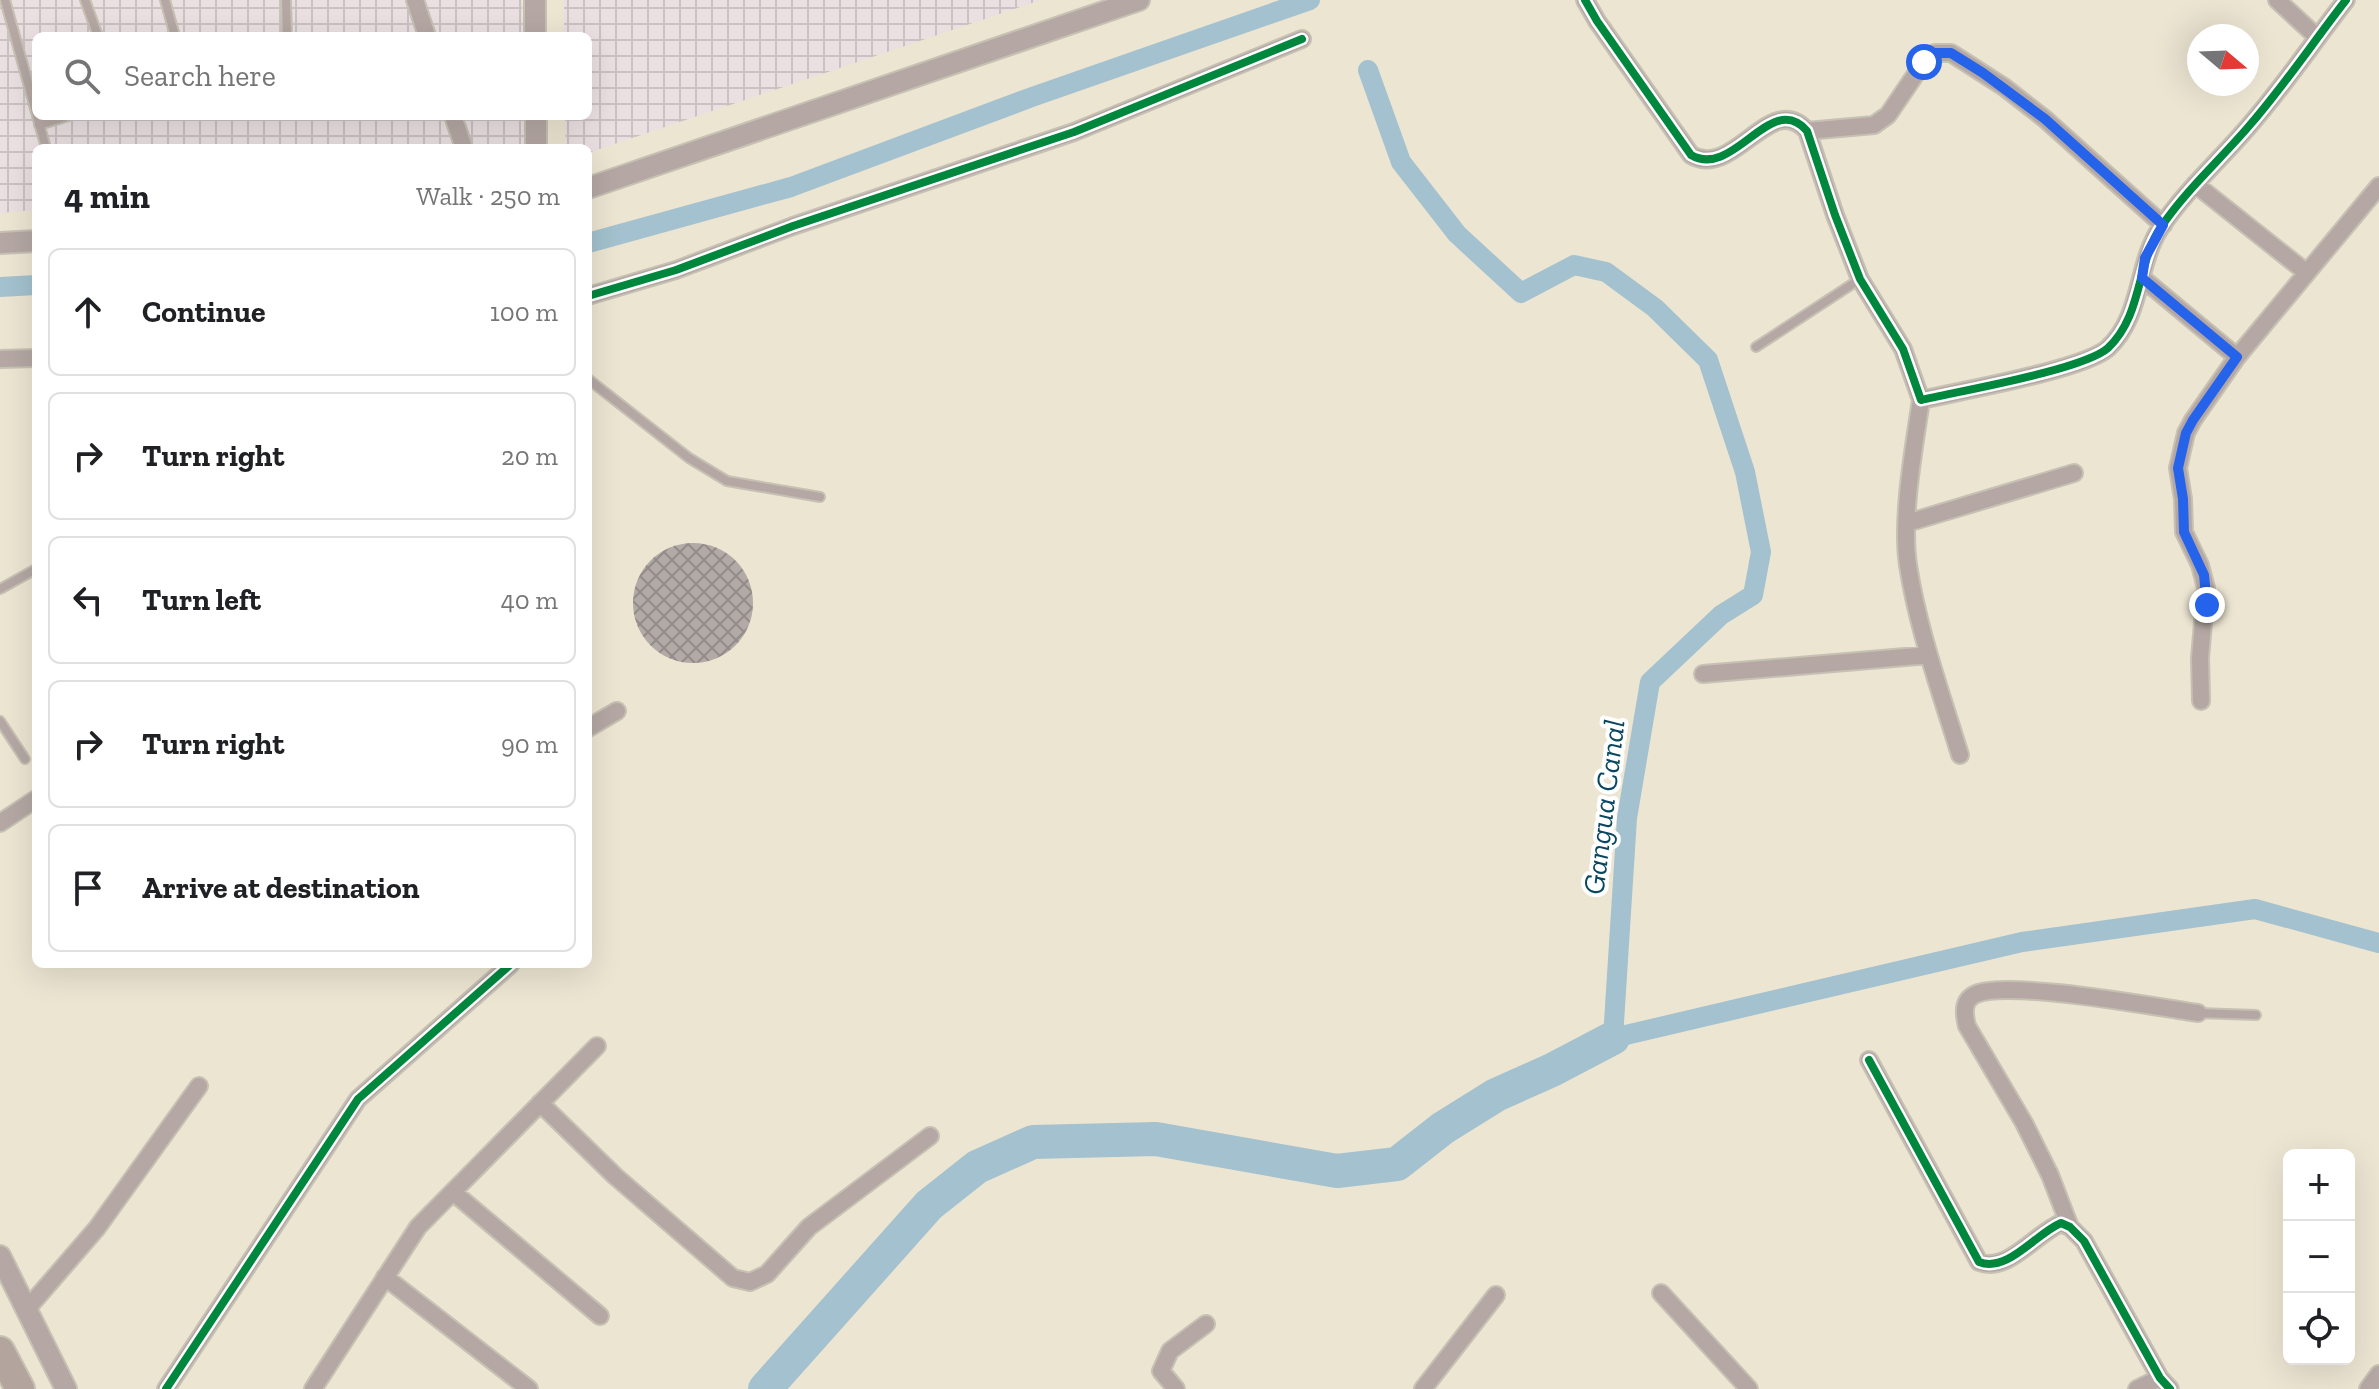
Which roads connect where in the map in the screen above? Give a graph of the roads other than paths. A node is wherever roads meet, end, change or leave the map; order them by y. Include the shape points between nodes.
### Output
1 (5, 0) edge
2 (85, 0) edge
3 (165, 0) edge
4 (286, 0) edge
5 (415, 0) edge
6 (535, 0) edge
7 (1139, 0) edge
8 (1585, 0) edge
9 (2277, 0) edge
10 (2346, 0) edge
11 (97, 32) edge
12 (174, 32) edge
13 (287, 32) edge
14 (426, 32) edge
15 (535, 32) edge
16 (2317, 37) junction
17 (1302, 39) dead end
18 (32, 100) edge
19 (38, 120) edge
20 (454, 120) edge
21 (536, 120) edge
22 (1807, 131) junction
23 (45, 144) edge
24 (463, 144) edge
25 (536, 144) edge
26 (2195, 184) junction
27 (2379, 186) edge
28 (592, 187) edge
29 (2163, 225) junction
30 (32, 241) edge
31 (0, 242) edge
32 (2307, 273) junction
33 (2142, 278) junction
34 (1860, 279) junction
35 (592, 295) edge
36 (1756, 347) dead end
37 (2237, 357) junction
38 (32, 358) edge
39 (0, 359) edge
40 (592, 382) edge
41 (1921, 400) junction
42 (2074, 473) dead end
43 (820, 497) dead end
44 (1907, 523) junction
45 (32, 571) edge
46 (0, 589) edge
47 (1929, 655) junction
48 (1703, 674) dead end
49 (2201, 701) dead end
50 (617, 711) dead end
51 (0, 721) edge
52 (592, 726) edge
53 (1960, 755) dead end
54 (25, 759) dead end
55 (32, 802) edge
56 (0, 823) edge
57 (506, 968) edge
58 (2198, 1013) joint
59 (2256, 1015) dead end
60 (597, 1046) dead end
61 (1869, 1060) dead end
62 (199, 1086) dead end
63 (540, 1103) junction
64 (930, 1136) dead end
65 (453, 1192) junction
66 (2070, 1227) junction
67 (0, 1256) edge
68 (385, 1277) junction
69 (1661, 1293) dead end
70 (1496, 1295) dead end
71 (27, 1309) junction
72 (600, 1316) dead end
73 (1206, 1324) dead end
74 (0, 1351) edge
75 (2379, 1374) edge
76 (2165, 1383) edge
77 (20, 1389) edge
78 (66, 1389) edge
79 (166, 1389) edge
80 (313, 1389) edge
81 (529, 1389) edge
82 (1176, 1389) edge
83 (1423, 1389) edge
84 (1749, 1389) edge
85 (2137, 1389) edge
86 (2368, 1389) edge

1 - 18 lane
2 - 11 lane
3 - 12 lane
4 - 13 lane
5 - 14 street
6 - 15 street
7 - 28 street
8 - 22 street via 1691,155 1717,158 1779,119 1792,119
9 - 16 street
10 - 16 street
16 - 26 street via 2250,125
17 - 35 street via 1074,132
19 - 23 lane
20 - 24 street
21 - 25 street
22 - 29 street via 1874,125 1888,115 1924,62 1935,53 1951,53 2045,119
22 - 34 street
26 - 29 street
26 - 32 street
27 - 32 street
29 - 33 street via 2145,258
30 - 31 street
32 - 37 street
33 - 37 street
33 - 41 street via 2125,325 2094,358
34 - 36 lane
34 - 41 street via 1903,349
37 - 49 street via 2186,433 2178,468 2184,532 2206,588
38 - 39 street
40 - 43 lane via 727,481
41 - 44 street
42 - 44 street
44 - 47 street via 1908,563
45 - 46 lane
47 - 48 street
47 - 53 street
50 - 52 street
51 - 54 lane
55 - 56 street
57 - 79 street via 358,1099
58 - 59 lane
58 - 66 street via 2039,992 1993,990 1968,1000 1967,1026 2024,1123
60 - 63 street
61 - 66 street via 1979,1262 1998,1264 2051,1227
62 - 71 street via 97,1228
63 - 64 street via 733,1278 750,1282 767,1274 809,1227
63 - 65 street
65 - 68 street via 418,1227
65 - 72 street
66 - 76 street via 2084,1241
67 - 71 street
68 - 80 street
68 - 81 street
69 - 84 street
70 - 83 street
71 - 78 street
73 - 82 street via 1170,1351 1161,1371
74 - 77 highway
75 - 86 street
76 - 85 street

